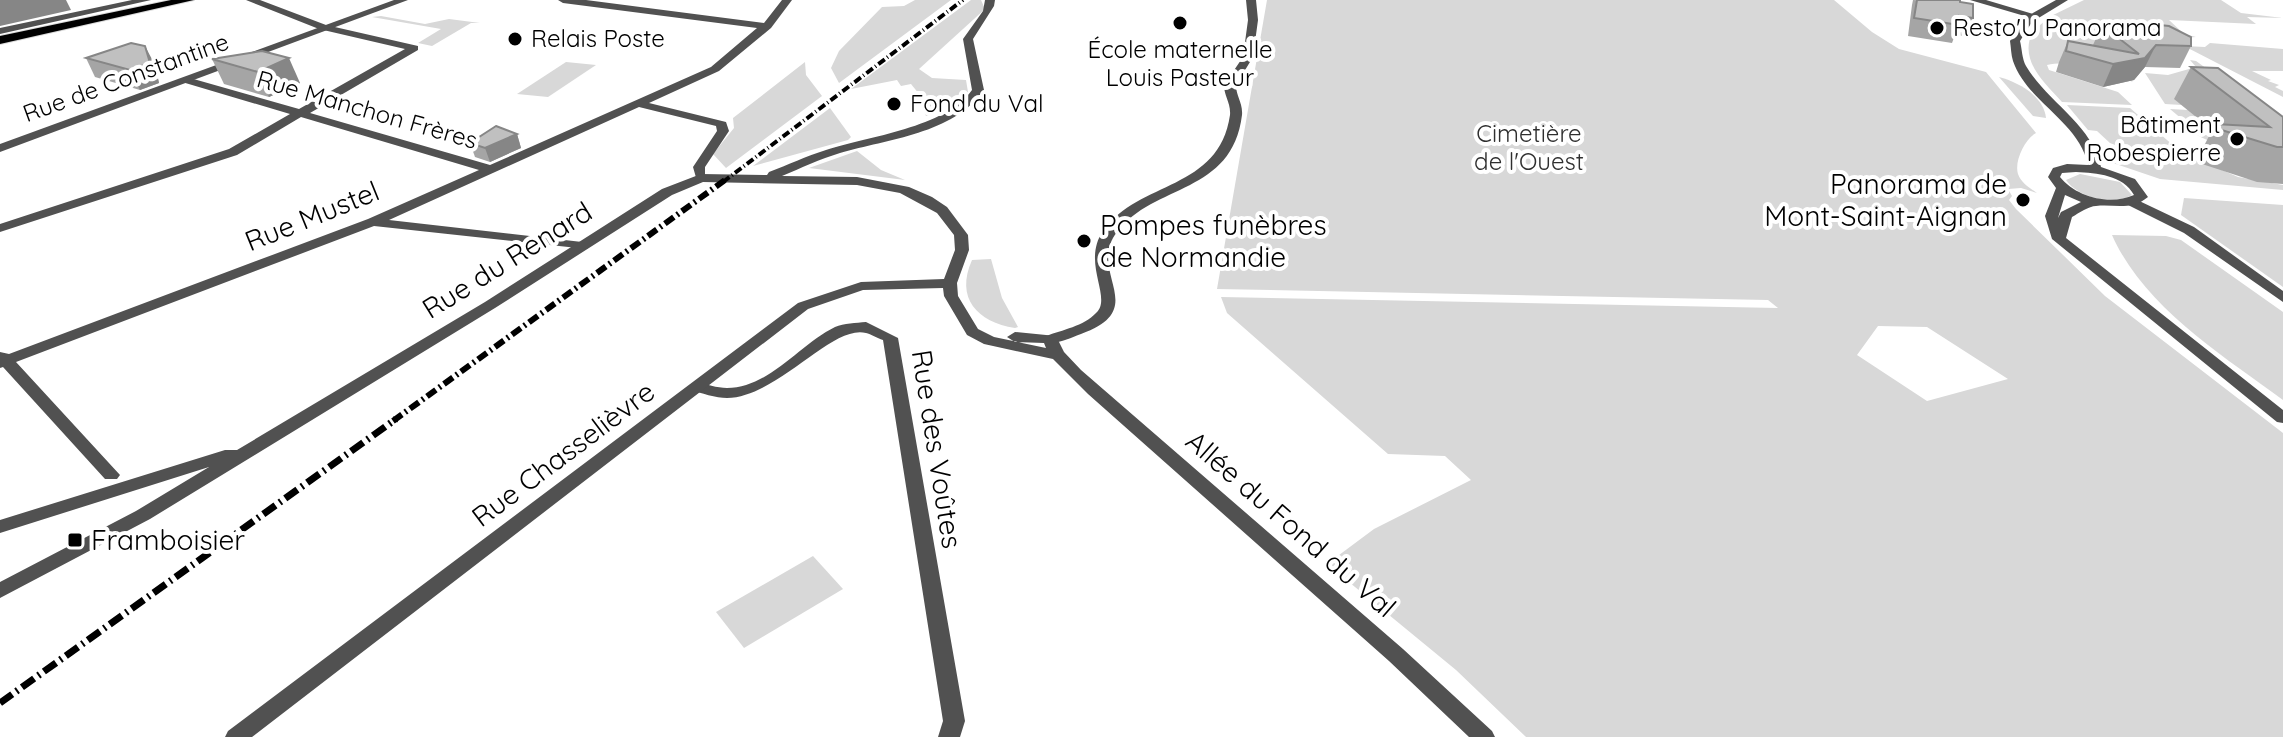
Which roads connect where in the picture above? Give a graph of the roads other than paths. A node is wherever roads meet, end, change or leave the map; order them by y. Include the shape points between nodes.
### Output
1 (146, 0) edge
2 (188, 0) edge
3 (251, 0) edge
4 (403, 0) edge
5 (563, 0) edge
6 (787, 0) edge
7 (990, 0) edge
8 (1251, 0) edge
9 (1975, 0) edge
10 (2063, 0) edge
11 (2035, 16) junction
12 (767, 26) junction
13 (328, 28) junction
14 (0, 31) edge
15 (0, 40) edge
16 (186, 80) junction
17 (637, 103) junction
18 (302, 113) junction
19 (0, 148) edge
20 (490, 169) junction
21 (2095, 170) junction
22 (768, 177) junction
23 (701, 178) junction
24 (2063, 187) junction
25 (2094, 200) junction
26 (2133, 202) junction
27 (373, 222) junction
28 (0, 228) edge
29 (2059, 239) junction
30 (582, 246) junction
31 (950, 283) junction
32 (2283, 298) edge
33 (962, 316) junction
34 (1051, 339) junction
35 (1059, 356) junction
36 (2, 359) edge
37 (696, 387) junction
38 (2283, 418) edge
39 (256, 446) junction
40 (169, 474) junction
41 (111, 475) dead end
42 (204, 478) junction
43 (0, 527) edge
44 (0, 591) edge
45 (236, 737) edge
46 (949, 737) edge
47 (1484, 737) edge

1 - 14 street
2 - 15 main road
3 - 13 street
4 - 13 street, Rue de Constantine
5 - 12 street
6 - 12 street, Rue Mustel
7 - 22 street, Rue du Renard via 988,12 968,39 978,90 965,107
8 - 34 street via 1248,57 1230,85 1236,108 1221,153 1185,187 1116,223 1099,261 1110,305 1084,328
9 - 11 street
10 - 11 street
11 - 21 street via 2019,36 2018,58 2033,85 2093,147
12 - 17 street, Rue Mustel via 725,63
13 - 16 street, Rue de Constantine
13 - 18 street via 414,48
16 - 18 street, Rue Manchon Frères
16 - 19 street, Rue de Constantine
17 - 20 street, Rue Mustel
17 - 23 street via 722,124 723,131 699,167
18 - 20 street, Rue Manchon Frères
18 - 28 street via 233,152
20 - 27 street, Rue Mustel
21 - 24 street via 2057,171 2054,177
21 - 26 street via 2135,185 2141,196
22 - 23 street, Rue du Renard
22 - 31 street via 879,183 927,200 961,235 962,250
23 - 30 street, Rue du Renard via 667,192
24 - 25 street
24 - 29 street via 2050,212
25 - 26 street
25 - 29 street via 2066,215
26 - 32 street via 2189,230
27 - 30 street
27 - 36 street, Rue Mustel
29 - 38 street
30 - 39 street, Rue du Renard
31 - 33 street
31 - 37 street, Rue Chasselièvre via 861,286 824,296 803,306
33 - 34 street via 995,333
33 - 35 street via 972,332 989,341
34 - 35 street, Allée du Fond du Val
35 - 47 street, Allée du Fond du Val
36 - 41 street
37 - 45 street, Rue Chasselièvre
37 - 46 street, Rue des Voûtes via 729,395 759,387 845,327 873,329 890,338 954,721
39 - 40 street
39 - 42 street, Rue du Renard
40 - 42 street
40 - 43 street
42 - 44 street, Rue du Renard

